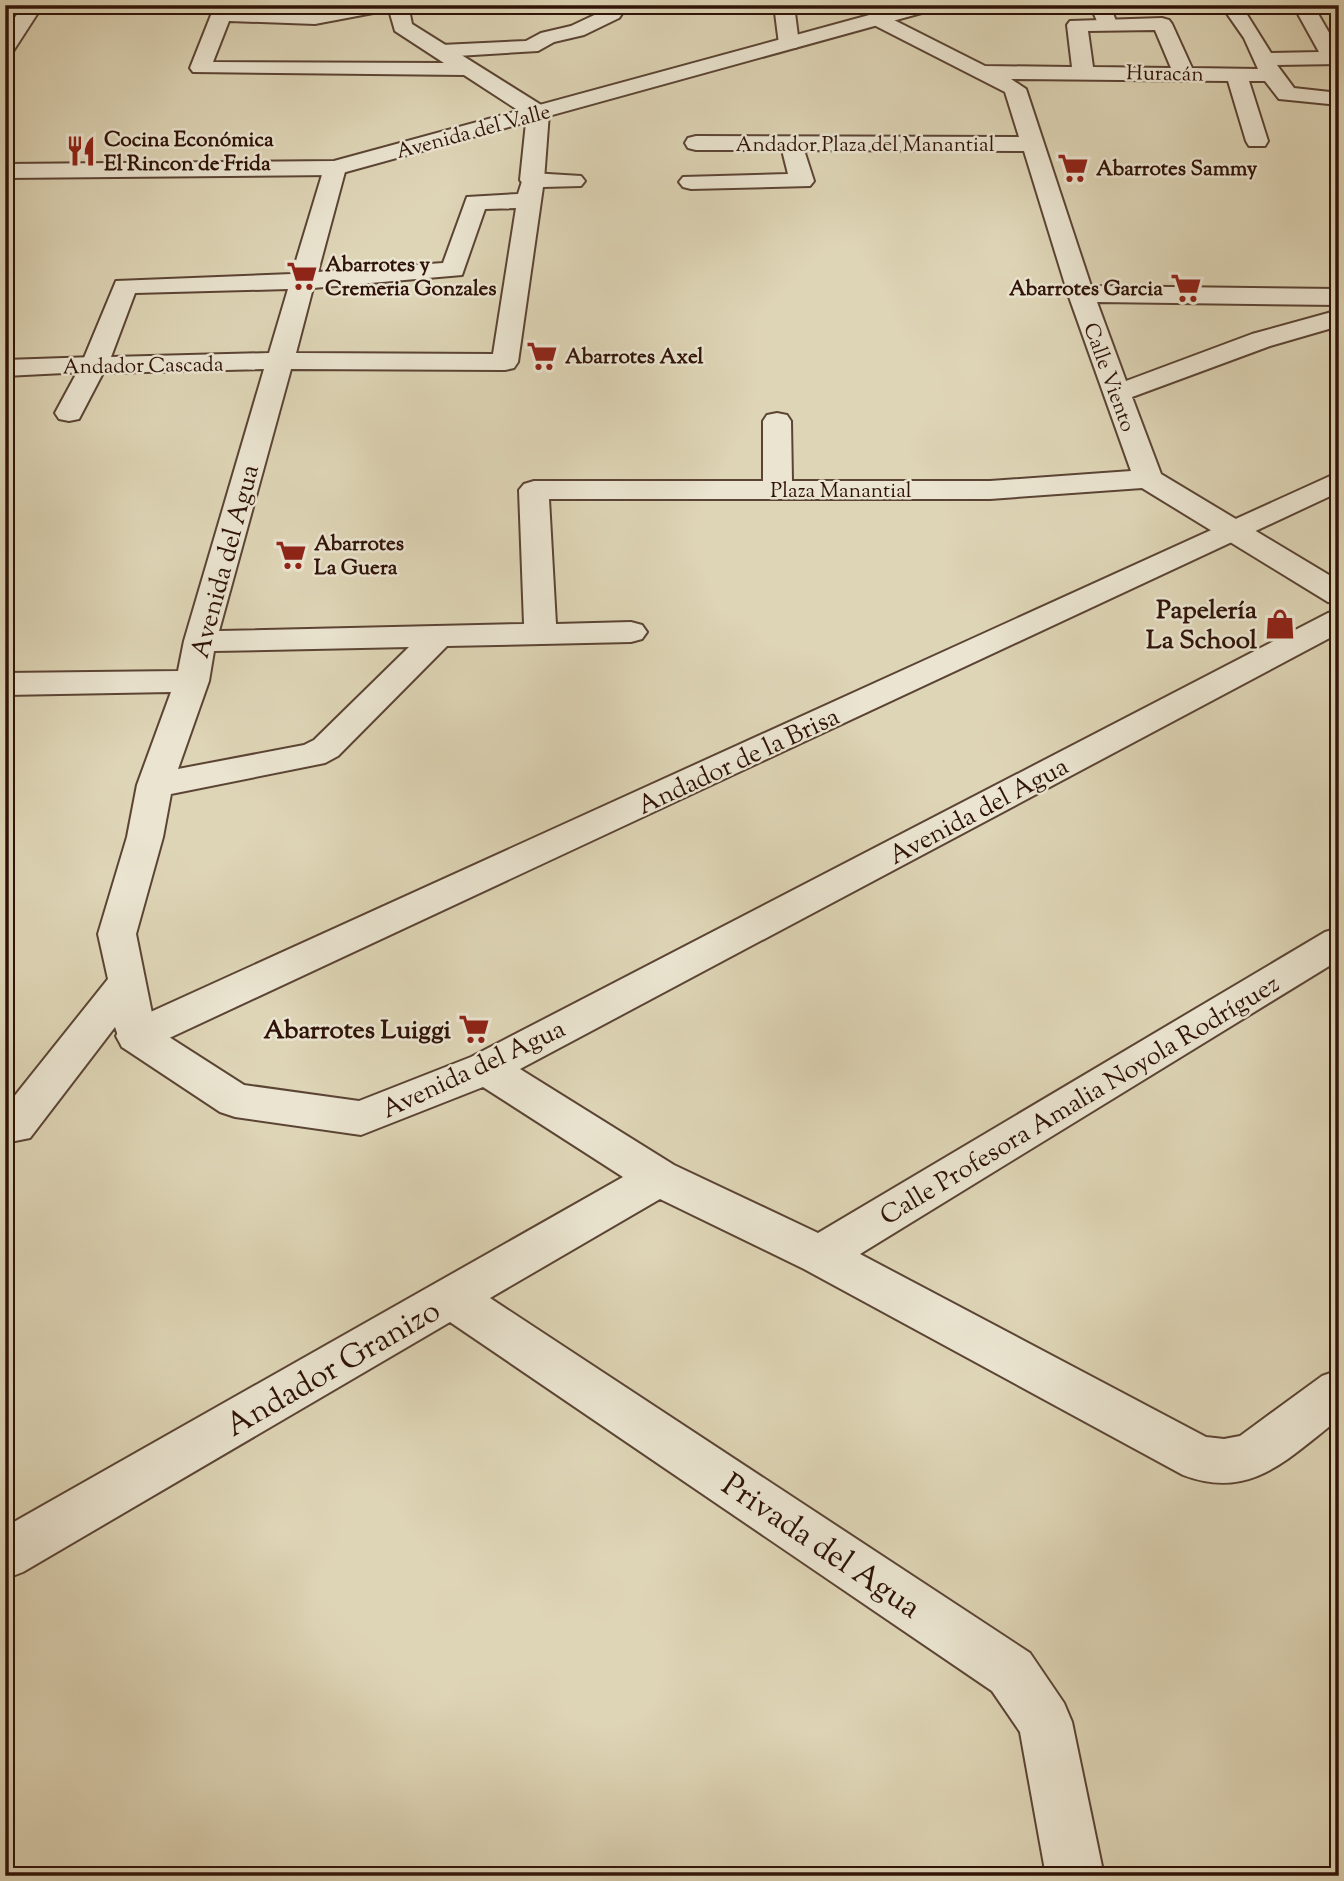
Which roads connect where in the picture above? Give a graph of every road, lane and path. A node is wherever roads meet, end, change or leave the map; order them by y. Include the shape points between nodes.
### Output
1 (33, 5) edge
2 (384, 5) edge
3 (398, 5) edge
4 (618, 5) edge
5 (651, 5) edge
6 (784, 5) edge
7 (929, 5) edge
8 (1231, 5) edge
9 (1303, 5) edge
10 (702, 6) edge
11 (223, 10) edge
12 (1103, 15) edge
13 (315, 18) junction
14 (877, 19) junction
15 (1322, 36) junction
16 (1254, 38) junction
17 (789, 44) junction
18 (5, 49) edge
19 (441, 51) junction
20 (1336, 58) edge
21 (1266, 67) junction
22 (308, 69) junction
23 (467, 69) junction
24 (982, 72) junction
25 (1083, 72) junction
26 (1183, 72) junction
27 (1236, 74) junction
28 (1339, 99) edge
29 (538, 113) junction
30 (1257, 141) dead end
31 (696, 143) dead end
32 (791, 143) junction
33 (1033, 144) junction
34 (335, 168) junction
35 (5, 171) edge
36 (573, 181) dead end
37 (691, 182) dead end
38 (531, 191) junction
39 (303, 281) junction
40 (1081, 294) junction
41 (1339, 297) edge
42 (1339, 318) edge
43 (280, 361) junction
44 (94, 365) junction
45 (5, 368) edge
46 (1116, 394) junction
47 (69, 413) dead end
48 (777, 421) dead end
49 (1148, 479) junction
50 (1339, 481) edge
51 (778, 490) junction
52 (1236, 530) junction
53 (1339, 595) edge
54 (1339, 620) edge
55 (631, 632) dead end
56 (540, 633) junction
57 (440, 634) junction
58 (200, 641) junction
59 (192, 681) junction
60 (5, 684) edge
61 (155, 785) junction
62 (1339, 942) edge
63 (128, 981) junction
64 (136, 1036) junction
65 (486, 1068) junction
66 (8, 1130) edge
67 (659, 1178) junction
68 (820, 1255) junction
69 (452, 1298) junction
70 (1339, 1391) edge
71 (5, 1555) edge
72 (1075, 1876) edge

1 - 18 street
2 - 13 street
3 - 19 street via 402,27
4 - 19 street via 612,15 531,47
5 - 10 street
6 - 17 street
7 - 14 street, Avenida del Valle
8 - 16 street
9 - 15 street
11 - 13 street
11 - 22 street via 200,68
12 - 25 street via 1077,25
12 - 26 street via 1162,24
13 - 22 street
14 - 17 street, Avenida del Valle
14 - 24 street, Calle Viento
15 - 16 street
15 - 20 street
16 - 21 street
17 - 29 street, Avenida del Valle
19 - 23 street
20 - 21 street, Huracán
21 - 27 street, Huracán
21 - 28 street via 1287,94
22 - 23 street
23 - 29 street
24 - 25 street, Huracán
24 - 33 street, Calle Viento via 1015,89
25 - 26 street, Huracán
26 - 27 street, Huracán
27 - 30 street
29 - 34 street, Avenida del Valle
29 - 38 street
31 - 32 street, Andador Plaza del Manantial
32 - 33 street, Andador Plaza del Manantial
32 - 37 street via 802,181
33 - 40 street, Calle Viento
34 - 35 street, Avenida del Valle
34 - 39 street, Avenida del Agua
36 - 38 street
38 - 39 street via 475,202 453,270
38 - 43 street via 505,362
39 - 43 street, Avenida del Agua
39 - 44 street via 125,286
40 - 41 street
40 - 46 street, Calle Viento
42 - 46 street via 1261,340
43 - 44 street, Andador Cascada
43 - 58 street, Avenida del Agua
44 - 45 street, Andador Cascada
44 - 47 street
46 - 49 street, Calle Viento
48 - 51 street
49 - 51 street, Plaza Manantial via 990,490
49 - 52 street
50 - 52 street, Andador de la Brisa
51 - 56 street, Plaza Manantial via 534,490
52 - 53 street
52 - 64 street, Andador de la Brisa
54 - 65 street, Avenida del Agua
55 - 56 street
56 - 57 street
57 - 58 street
57 - 61 street via 326,748 313,755
58 - 59 street, Avenida del Agua
59 - 60 street
59 - 61 street, Avenida del Agua
61 - 63 street, Avenida del Agua via 117,934
62 - 68 street, Calle Profesora Amalia Noyola Rodríguez
63 - 64 street, Avenida del Agua
63 - 66 street
64 - 65 street, Avenida del Agua via 236,1100 361,1118
65 - 67 street
67 - 68 street
67 - 69 street, Andador Granizo
68 - 70 street via 1200,1459 1224,1462 1251,1457
69 - 71 street, Andador Granizo
69 - 72 street, Privada del Agua via 1012,1672 1045,1722

